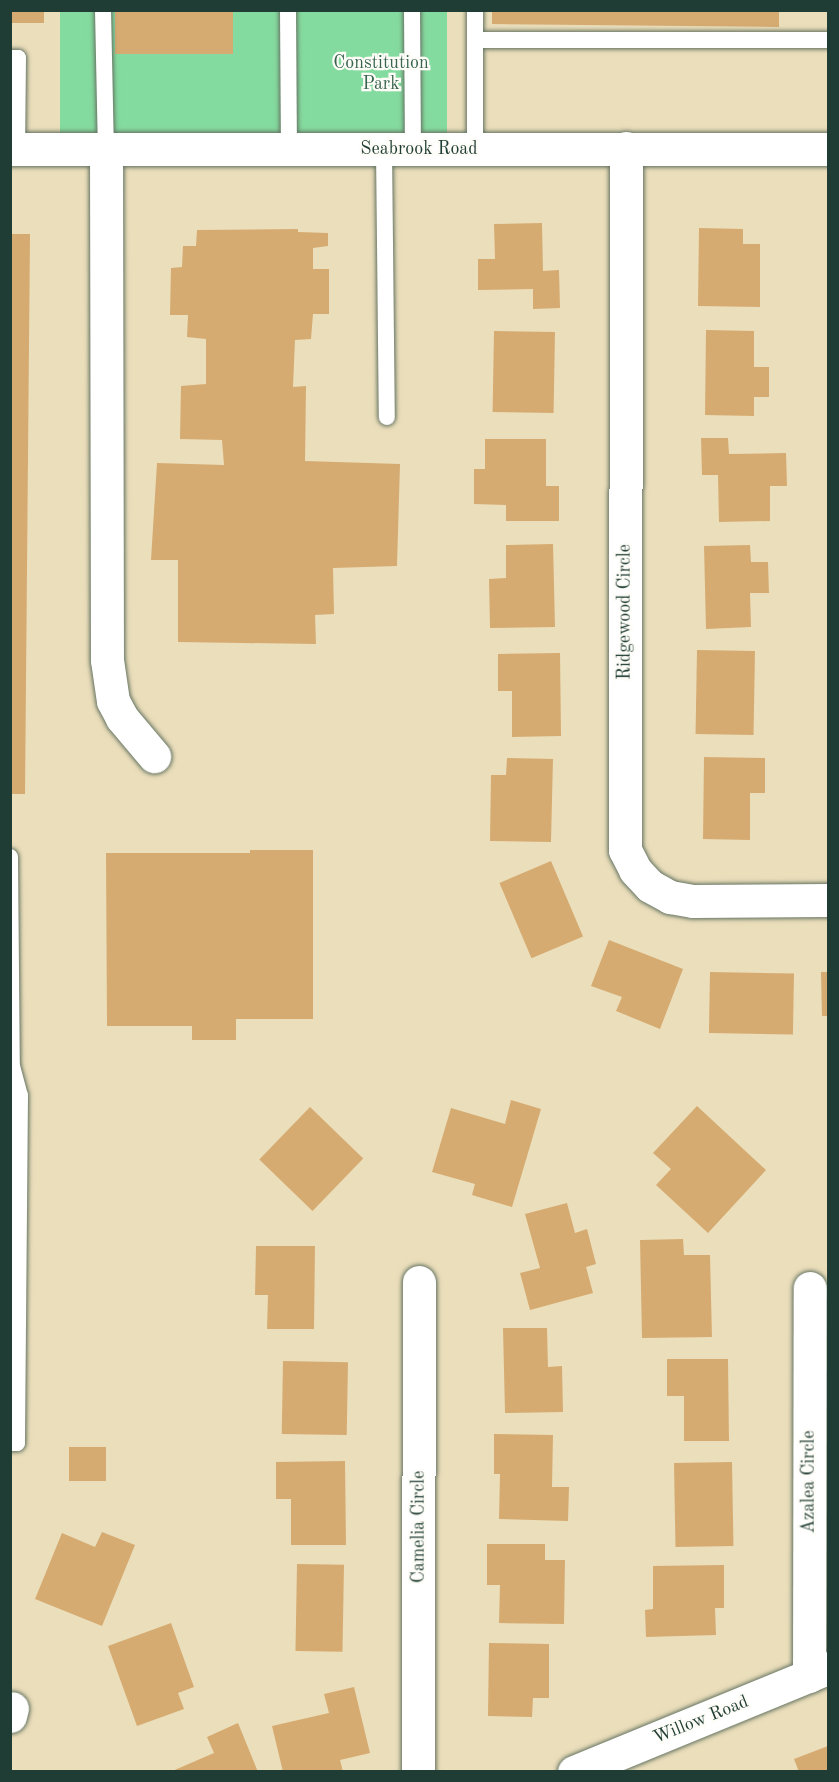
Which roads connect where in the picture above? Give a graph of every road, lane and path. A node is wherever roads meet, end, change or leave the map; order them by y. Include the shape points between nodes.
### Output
1 (104, 10) edge
2 (288, 10) edge
3 (412, 10) edge
4 (475, 10) edge
5 (475, 40) junction
6 (828, 40) edge
7 (10, 58) edge
8 (106, 148) junction
9 (475, 148) junction
10 (626, 148) junction
11 (14, 149) edge
12 (289, 149) junction
13 (398, 149) junction
14 (828, 149) edge
15 (387, 417) dead end
16 (154, 756) dead end
17 (10, 857) edge
18 (828, 900) edge
19 (11, 1052) edge
20 (15, 1231) edge
21 (419, 1282) dead end
22 (810, 1288) dead end
23 (10, 1443) edge
24 (819, 1672) edge
25 (418, 1772) edge
26 (574, 1772) edge

1 - 8 lane
2 - 12 lane
3 - 13 lane
4 - 5 lane
5 - 6 lane
5 - 9 lane
7 - 11 lane via 18,58
8 - 11 street, Seabrook Road
8 - 12 street, Seabrook Road
8 - 16 street via 107,660 113,701
9 - 10 street, Seabrook Road
9 - 13 street, Seabrook Road
10 - 14 street, Seabrook Road
10 - 18 street, Ridgewood Circle via 625,850 635,870 650,886 669,897 693,901
12 - 13 street, Seabrook Road
13 - 15 lane
17 - 19 lane
19 - 20 lane via 20,1095
20 - 23 lane via 17,1443
21 - 25 street, Camelia Circle
22 - 24 street, Azalea Circle
24 - 26 street, Willow Road

